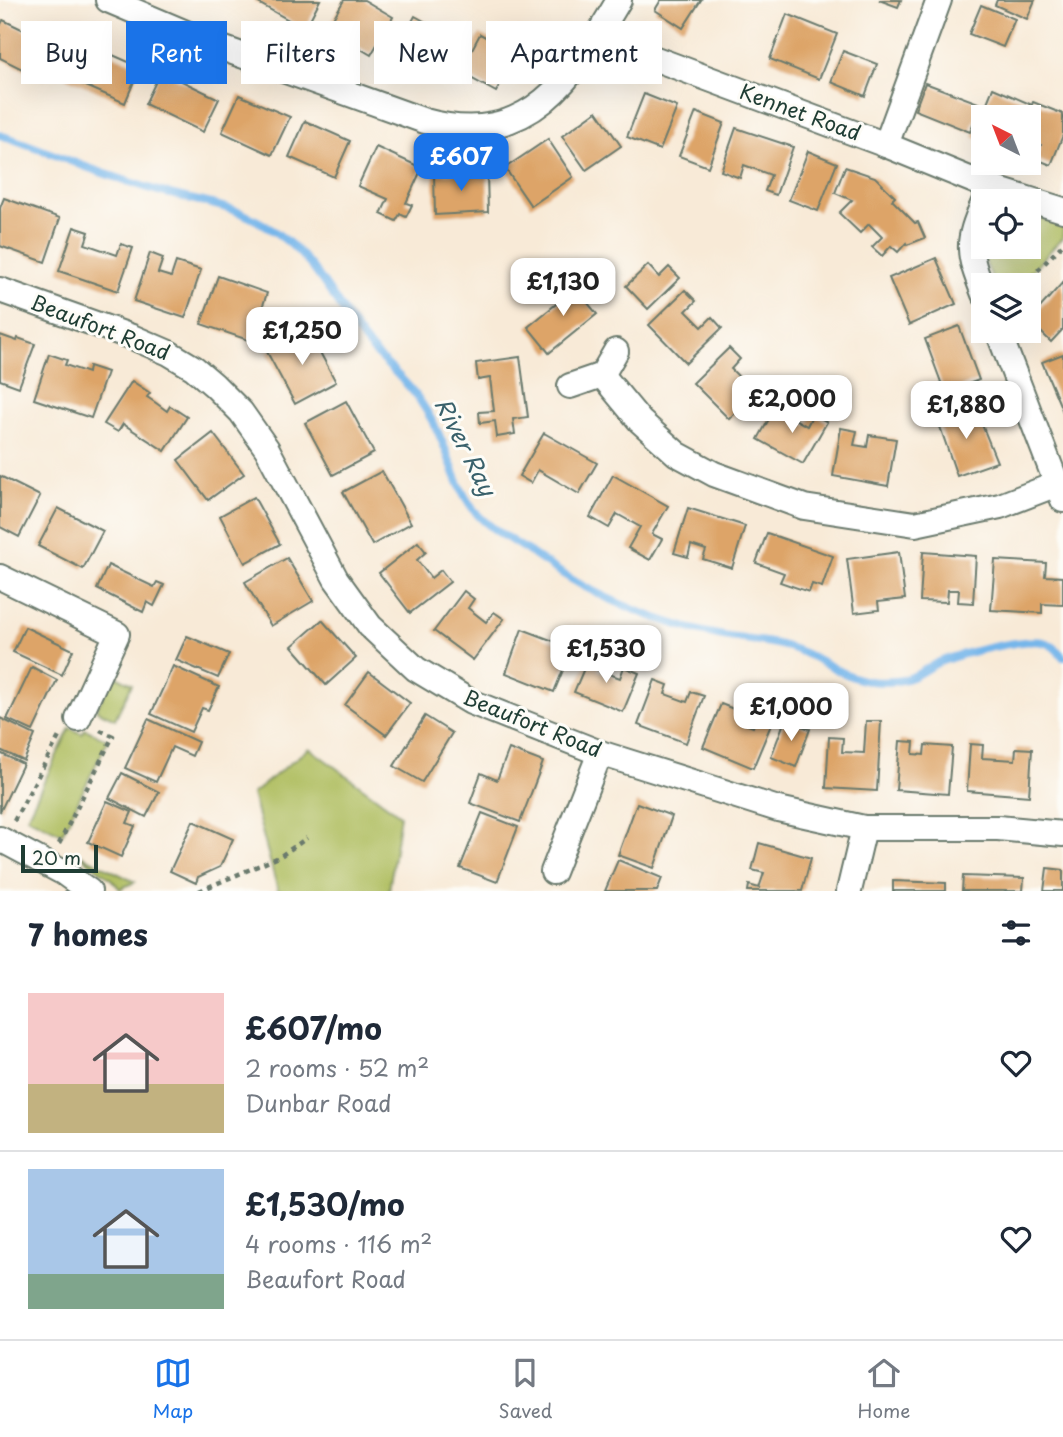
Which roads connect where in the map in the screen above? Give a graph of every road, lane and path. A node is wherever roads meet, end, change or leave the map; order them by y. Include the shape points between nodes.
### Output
1 (108, 0) edge
2 (619, 0) edge
3 (939, 0) edge
4 (607, 21) edge
5 (662, 61) edge
6 (561, 84) edge
7 (886, 145) junction
8 (971, 189) edge
9 (1041, 206) edge
10 (1063, 210) edge
11 (1063, 244) edge
12 (1035, 273) edge
13 (0, 289) edge
14 (1003, 343) edge
15 (616, 351) dead end
16 (602, 375) junction
17 (570, 386) dead end
18 (1060, 492) edge
19 (0, 577) edge
20 (78, 719) junction
21 (600, 753) junction
22 (864, 828) junction
23 (1063, 834) edge
24 (307, 838) dead end
25 (2, 840) edge
26 (44, 863) junction
27 (554, 872) dead end
28 (89, 891) edge
29 (199, 891) edge
30 (849, 891) edge

1 - 6 street via 257,62 446,127 489,127 535,108
2 - 4 street
3 - 7 street, Kennet Road
5 - 7 street, Kennet Road
7 - 8 street, Kennet Road
9 - 10 street, Kennet Road
11 - 12 path
13 - 21 street, Beaufort Road via 132,337 194,368 241,412 267,449 336,579 370,626 416,669 471,702
14 - 18 street
15 - 16 street
16 - 17 street
16 - 18 street via 640,421 677,454 714,474 804,508 915,524
19 - 20 street via 117,634
20 - 25 path via 64,727
20 - 26 path via 113,736 60,844
21 - 22 street, Beaufort Road via 778,809
21 - 27 street
22 - 23 street, Beaufort Road via 998,828
22 - 30 street
24 - 29 path via 279,858
25 - 26 street
26 - 28 street

